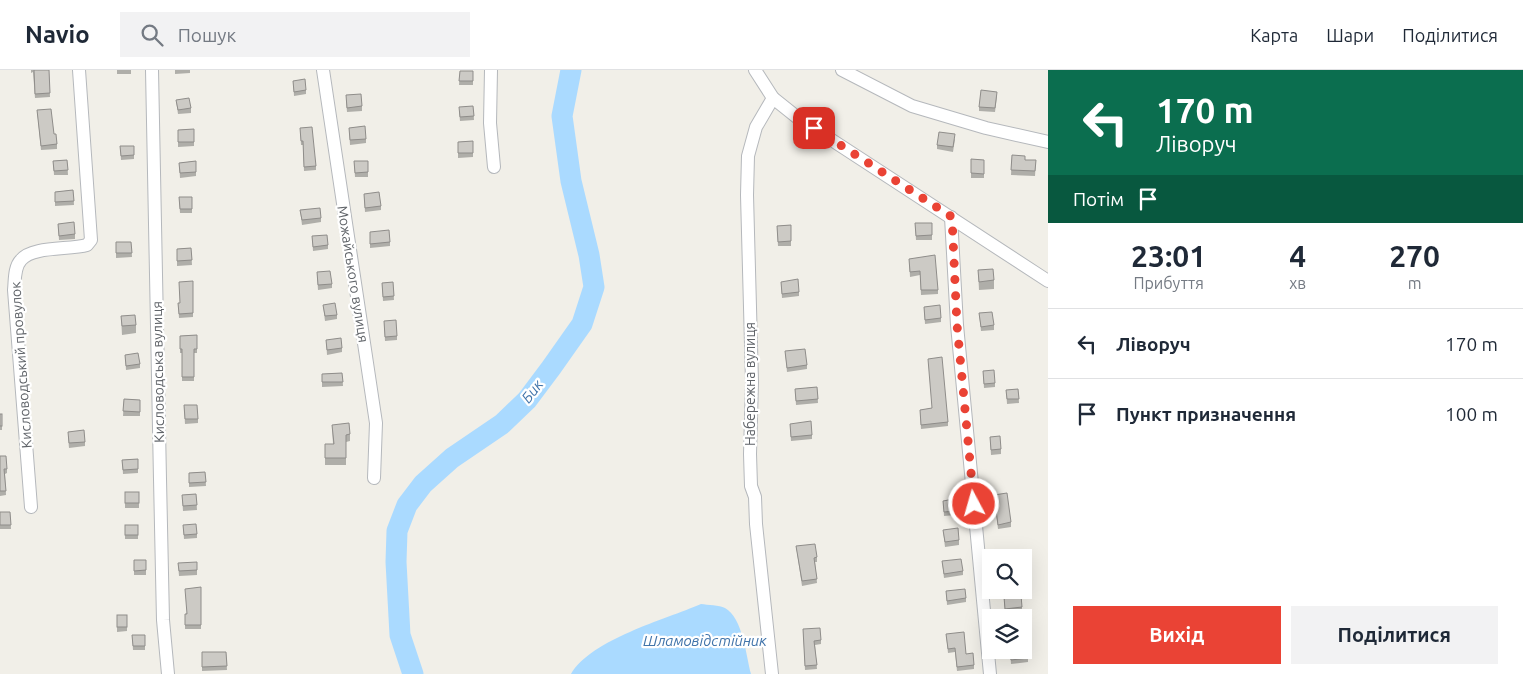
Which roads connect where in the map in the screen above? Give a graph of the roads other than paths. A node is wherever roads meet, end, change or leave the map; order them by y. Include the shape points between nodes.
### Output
1 (79, 70) edge
2 (152, 70) edge
3 (323, 70) edge
4 (491, 70) edge
5 (755, 70) edge
6 (842, 70) edge
7 (773, 98) junction
8 (1048, 142) edge
9 (494, 167) dead end
10 (952, 217) junction
11 (1048, 281) edge
12 (374, 478) dead end
13 (31, 508) dead end
14 (168, 674) edge
15 (772, 674) edge
16 (990, 674) edge

1 - 13 street, Кисловодський провулок via 90,240 88,246 31,252 20,261 14,290
2 - 14 street, Кисловодська вулиця via 160,479
3 - 12 street, Можайського вулиця via 376,424
4 - 9 street via 490,123
5 - 7 street
6 - 8 street via 912,106
7 - 10 street via 798,118
7 - 15 street, Набережна вулиця via 756,127 748,156 747,195 752,382 750,454
10 - 11 street
10 - 16 street via 957,325

